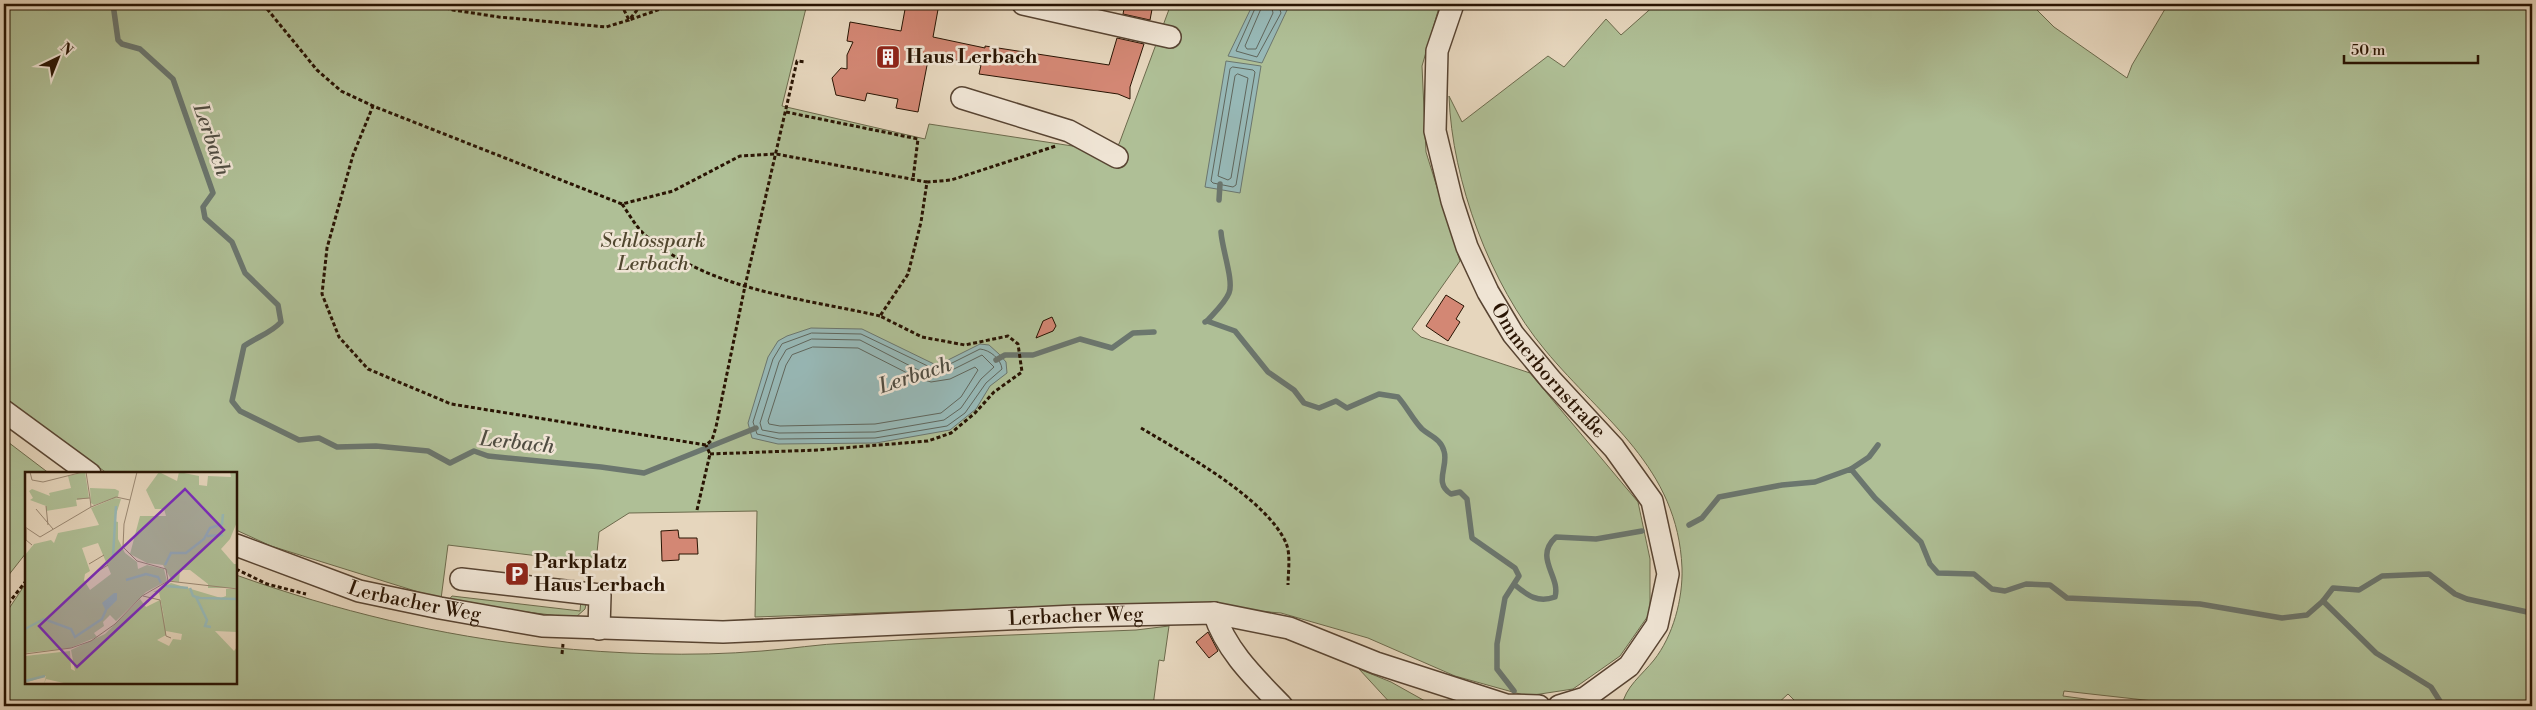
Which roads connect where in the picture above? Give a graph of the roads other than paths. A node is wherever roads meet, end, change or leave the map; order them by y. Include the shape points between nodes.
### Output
1 (1023, 4) edge
2 (1453, 4) edge
3 (1170, 37) dead end
4 (962, 98) dead end
5 (1117, 157) dead end
6 (4, 410) edge
7 (87, 472) edge
8 (238, 546) edge
9 (461, 578) dead end
10 (1214, 613) junction
11 (599, 629) junction
12 (1587, 702) edge
13 (1282, 706) edge
14 (1539, 706) edge
15 (1559, 706) edge

1 - 3 street
2 - 12 street, Ommerbornstraße via 1438,51 1435,131 1466,246 1513,334 1614,448 1652,501 1668,574 1657,625 1630,666
4 - 5 street via 1069,131
6 - 7 street
8 - 11 street, Lerbacher Weg via 359,591 542,626
9 - 11 street via 600,594
10 - 11 street, Lerbacher Weg via 723,632
10 - 13 street via 1239,659
10 - 14 street, Lerbacher Weg via 1289,628 1376,663 1506,705
12 - 15 street

